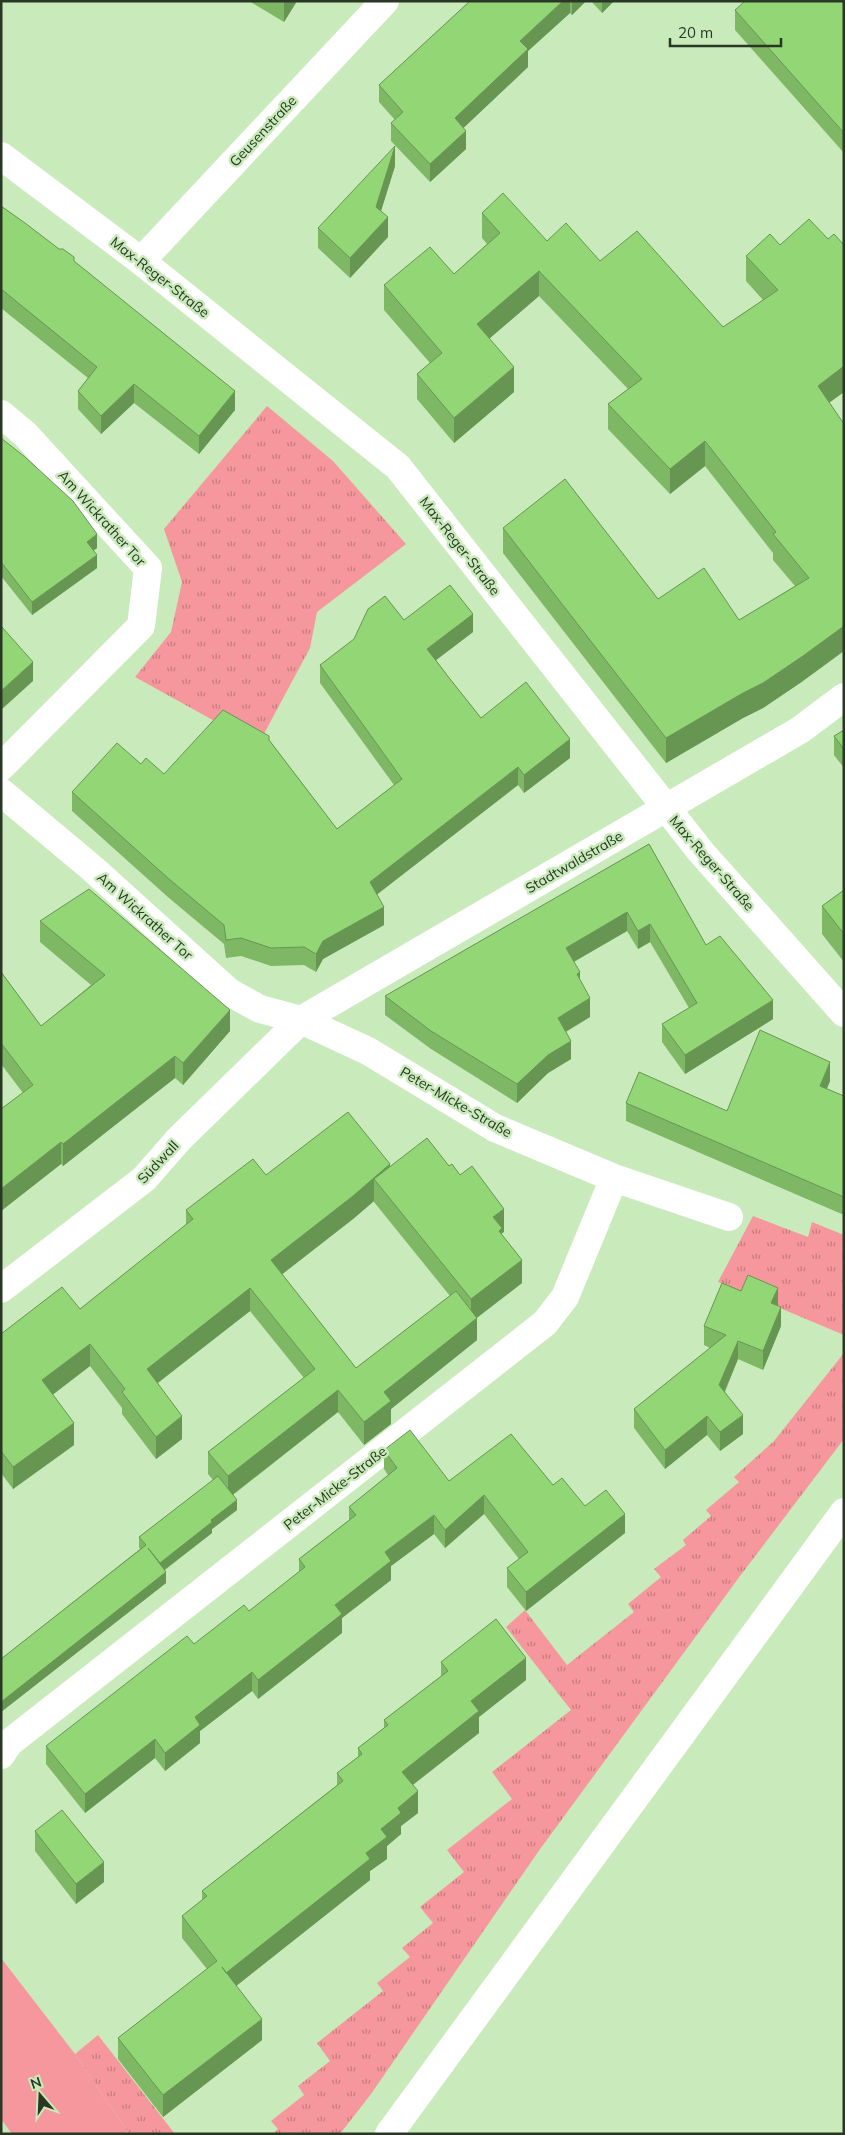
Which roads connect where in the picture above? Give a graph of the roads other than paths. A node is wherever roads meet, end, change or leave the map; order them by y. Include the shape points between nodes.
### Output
1 (385, 1) edge
2 (1, 156) edge
3 (141, 261) junction
4 (1, 414) edge
5 (844, 697) edge
6 (1, 767) edge
7 (1, 792) edge
8 (666, 809) junction
9 (844, 1014) edge
10 (301, 1020) junction
11 (614, 1178) junction
12 (729, 1217) dead end
13 (1, 1289) edge
14 (844, 1512) edge
15 (1, 1756) edge
16 (389, 2134) edge

1 - 3 street, Geusenstraße
2 - 3 street, Max-Reger-Straße
3 - 8 street, Max-Reger-Straße via 398,466
4 - 6 street, Am Wickrather Tor via 25,434 148,568 141,626
5 - 8 street, Stadtwaldstraße via 800,730
7 - 10 street, Am Wickrather Tor via 93,869 229,992 260,1009
8 - 9 street, Max-Reger-Straße
8 - 10 street, Stadtwaldstraße
10 - 11 street, Peter-Micke-Straße via 368,1050 495,1128
10 - 13 street, Südwall via 179,1139 144,1179
11 - 12 street, Peter-Micke-Straße
11 - 15 street, Peter-Micke-Straße via 565,1297 545,1324 8,1743
14 - 16 street

